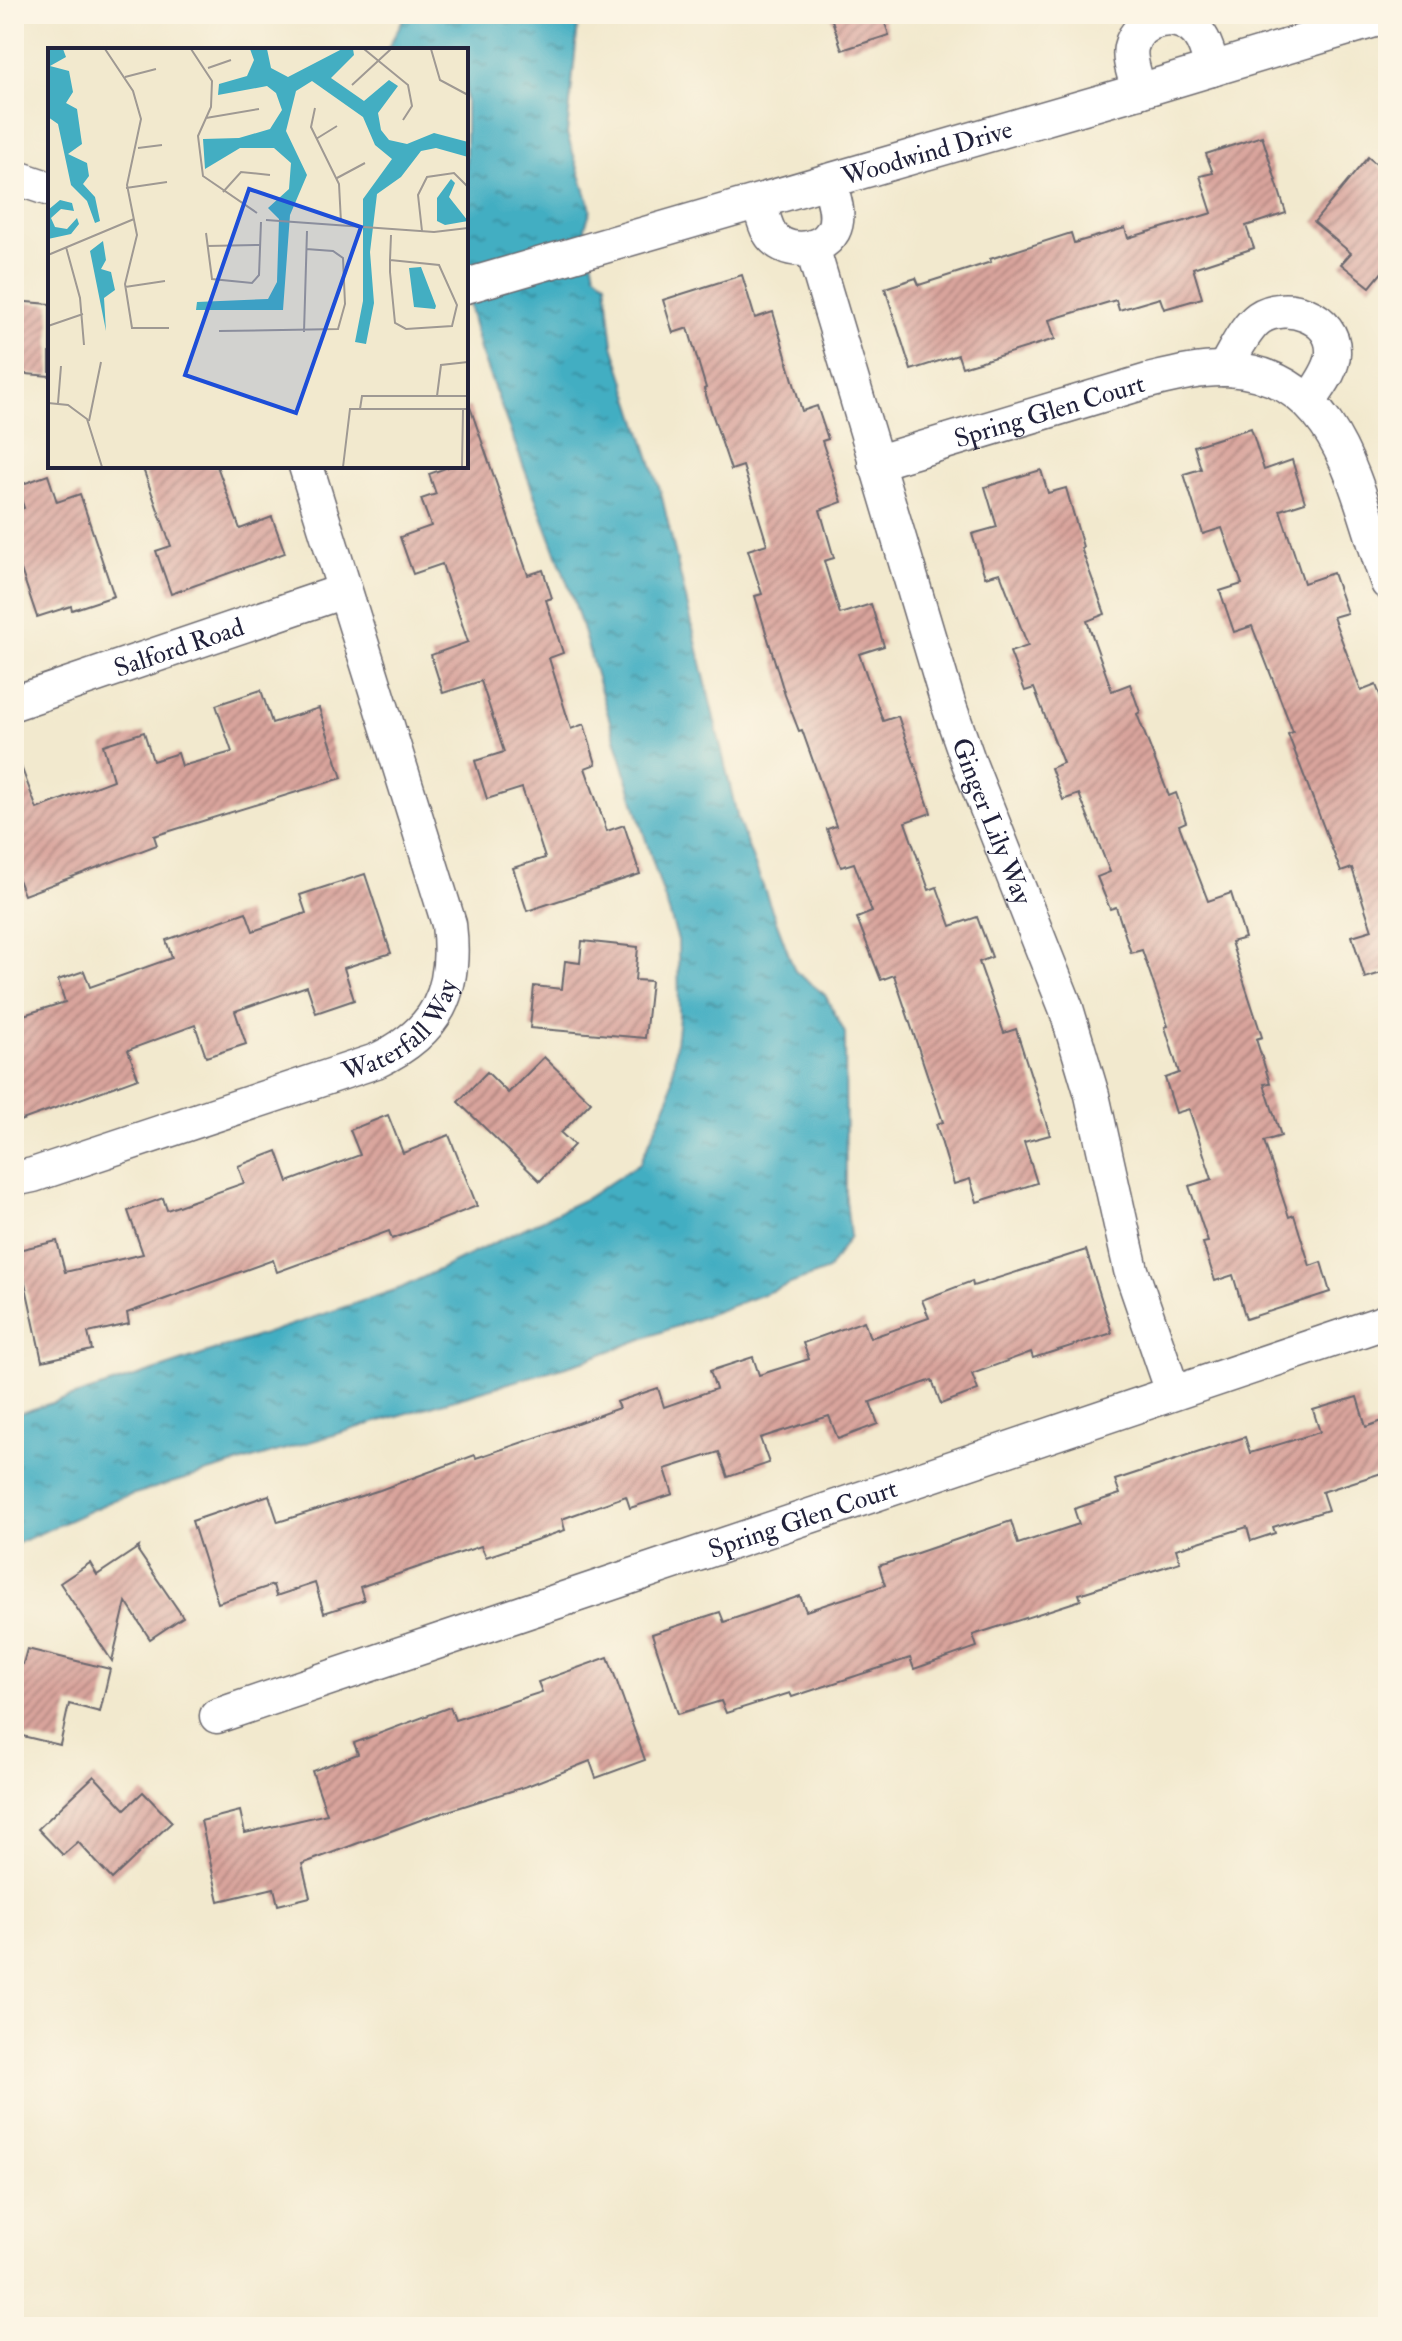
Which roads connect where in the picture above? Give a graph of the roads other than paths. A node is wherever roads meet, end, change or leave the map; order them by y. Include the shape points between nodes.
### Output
1 (1388, 16) edge
2 (1158, 17) edge
3 (1212, 69) junction
4 (1139, 91) junction
5 (14, 177) edge
6 (829, 181) junction
7 (48, 188) edge
8 (759, 202) junction
9 (812, 247) junction
10 (468, 285) edge
11 (1224, 369) junction
12 (1309, 402) junction
13 (875, 463) junction
14 (307, 468) edge
15 (1388, 583) edge
16 (344, 591) junction
17 (14, 703) edge
18 (14, 1179) edge
19 (1388, 1321) edge
20 (1173, 1392) junction
21 (217, 1716) dead end

1 - 3 street, Woodwind Drive
2 - 3 street via 1191,26
2 - 4 street via 1132,44
3 - 4 street, Woodwind Drive
4 - 6 street, Woodwind Drive
5 - 7 street
6 - 8 street, Woodwind Drive
6 - 9 street via 836,222 833,232
8 - 9 street via 774,239 785,247
8 - 10 street, Woodwind Drive
9 - 13 street, Ginger Lily Way
11 - 12 street, Spring Glen Court via 1271,379
11 - 12 street via 1262,316 1277,310 1308,314 1329,335 1334,356
11 - 13 street, Spring Glen Court via 1148,381
12 - 15 street, Spring Glen Court via 1347,460
13 - 20 street, Ginger Lily Way via 963,748 1066,1008 1092,1095 1131,1270
14 - 16 street, Waterfall Way
16 - 17 street, Salford Road
16 - 18 street, Waterfall Way via 449,924 450,975 435,1014 401,1049 376,1061
19 - 20 street, Spring Glen Court
20 - 21 street, Spring Glen Court

